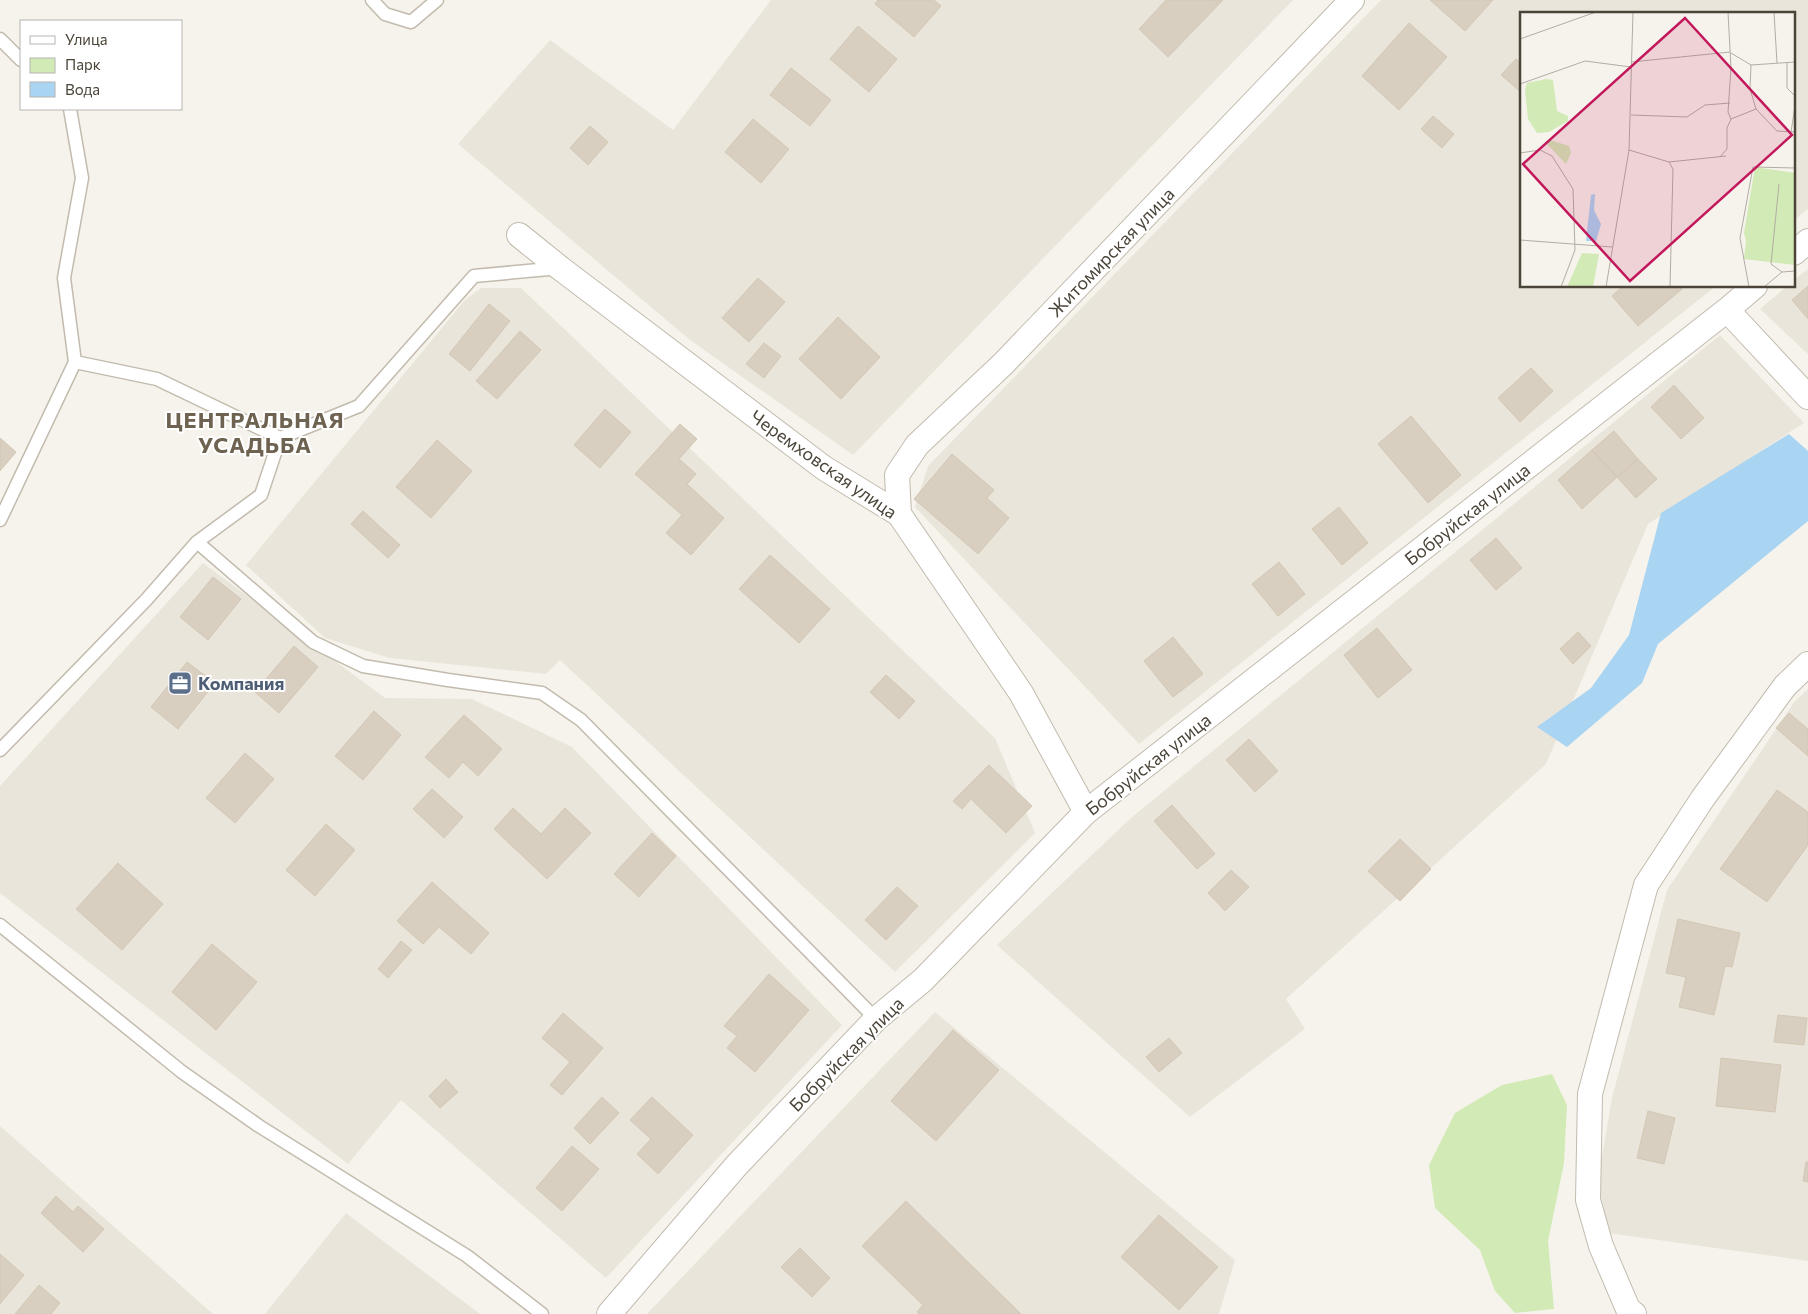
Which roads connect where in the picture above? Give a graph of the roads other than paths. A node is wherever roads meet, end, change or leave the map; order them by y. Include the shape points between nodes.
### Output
1 (372, 0) edge
2 (437, 0) edge
3 (1352, 0) edge
4 (0, 39) edge
5 (20, 59) edge
6 (70, 110) edge
7 (520, 235) dead end
8 (1808, 241) edge
9 (1796, 251) edge
10 (560, 268) junction
11 (1753, 288) edge
12 (1727, 310) junction
13 (75, 362) junction
14 (1808, 397) edge
15 (280, 438) junction
16 (899, 514) junction
17 (0, 520) edge
18 (197, 542) junction
19 (1808, 664) edge
20 (0, 750) edge
21 (1086, 812) junction
22 (0, 925) edge
23 (876, 1019) junction
24 (1631, 1311) edge
25 (542, 1314) edge
26 (611, 1314) edge

1 - 2 lane via 385,14 411,22
3 - 16 street, Житомирская улица via 1003,364 917,446 897,475
4 - 5 lane
6 - 13 lane via 82,178 64,278
7 - 10 street, Черемховская улица
8 - 9 street
10 - 15 lane via 474,276 359,406
10 - 16 street, Черемховская улица via 824,468
11 - 12 street, Бобруйская улица
12 - 14 street
12 - 21 street, Бобруйская улица
13 - 15 lane via 157,379
13 - 17 lane
15 - 18 lane via 261,495
16 - 21 street, Черемховская улица via 1021,693
18 - 20 lane via 146,600
18 - 23 lane via 313,642 363,666 542,692 581,720
19 - 24 street via 1785,686 1703,798 1646,885 1590,1094 1588,1200 1601,1246
21 - 23 street, Бобруйская улица via 923,980
22 - 25 lane via 190,1077 258,1126 466,1256
23 - 26 street, Бобруйская улица via 736,1166

